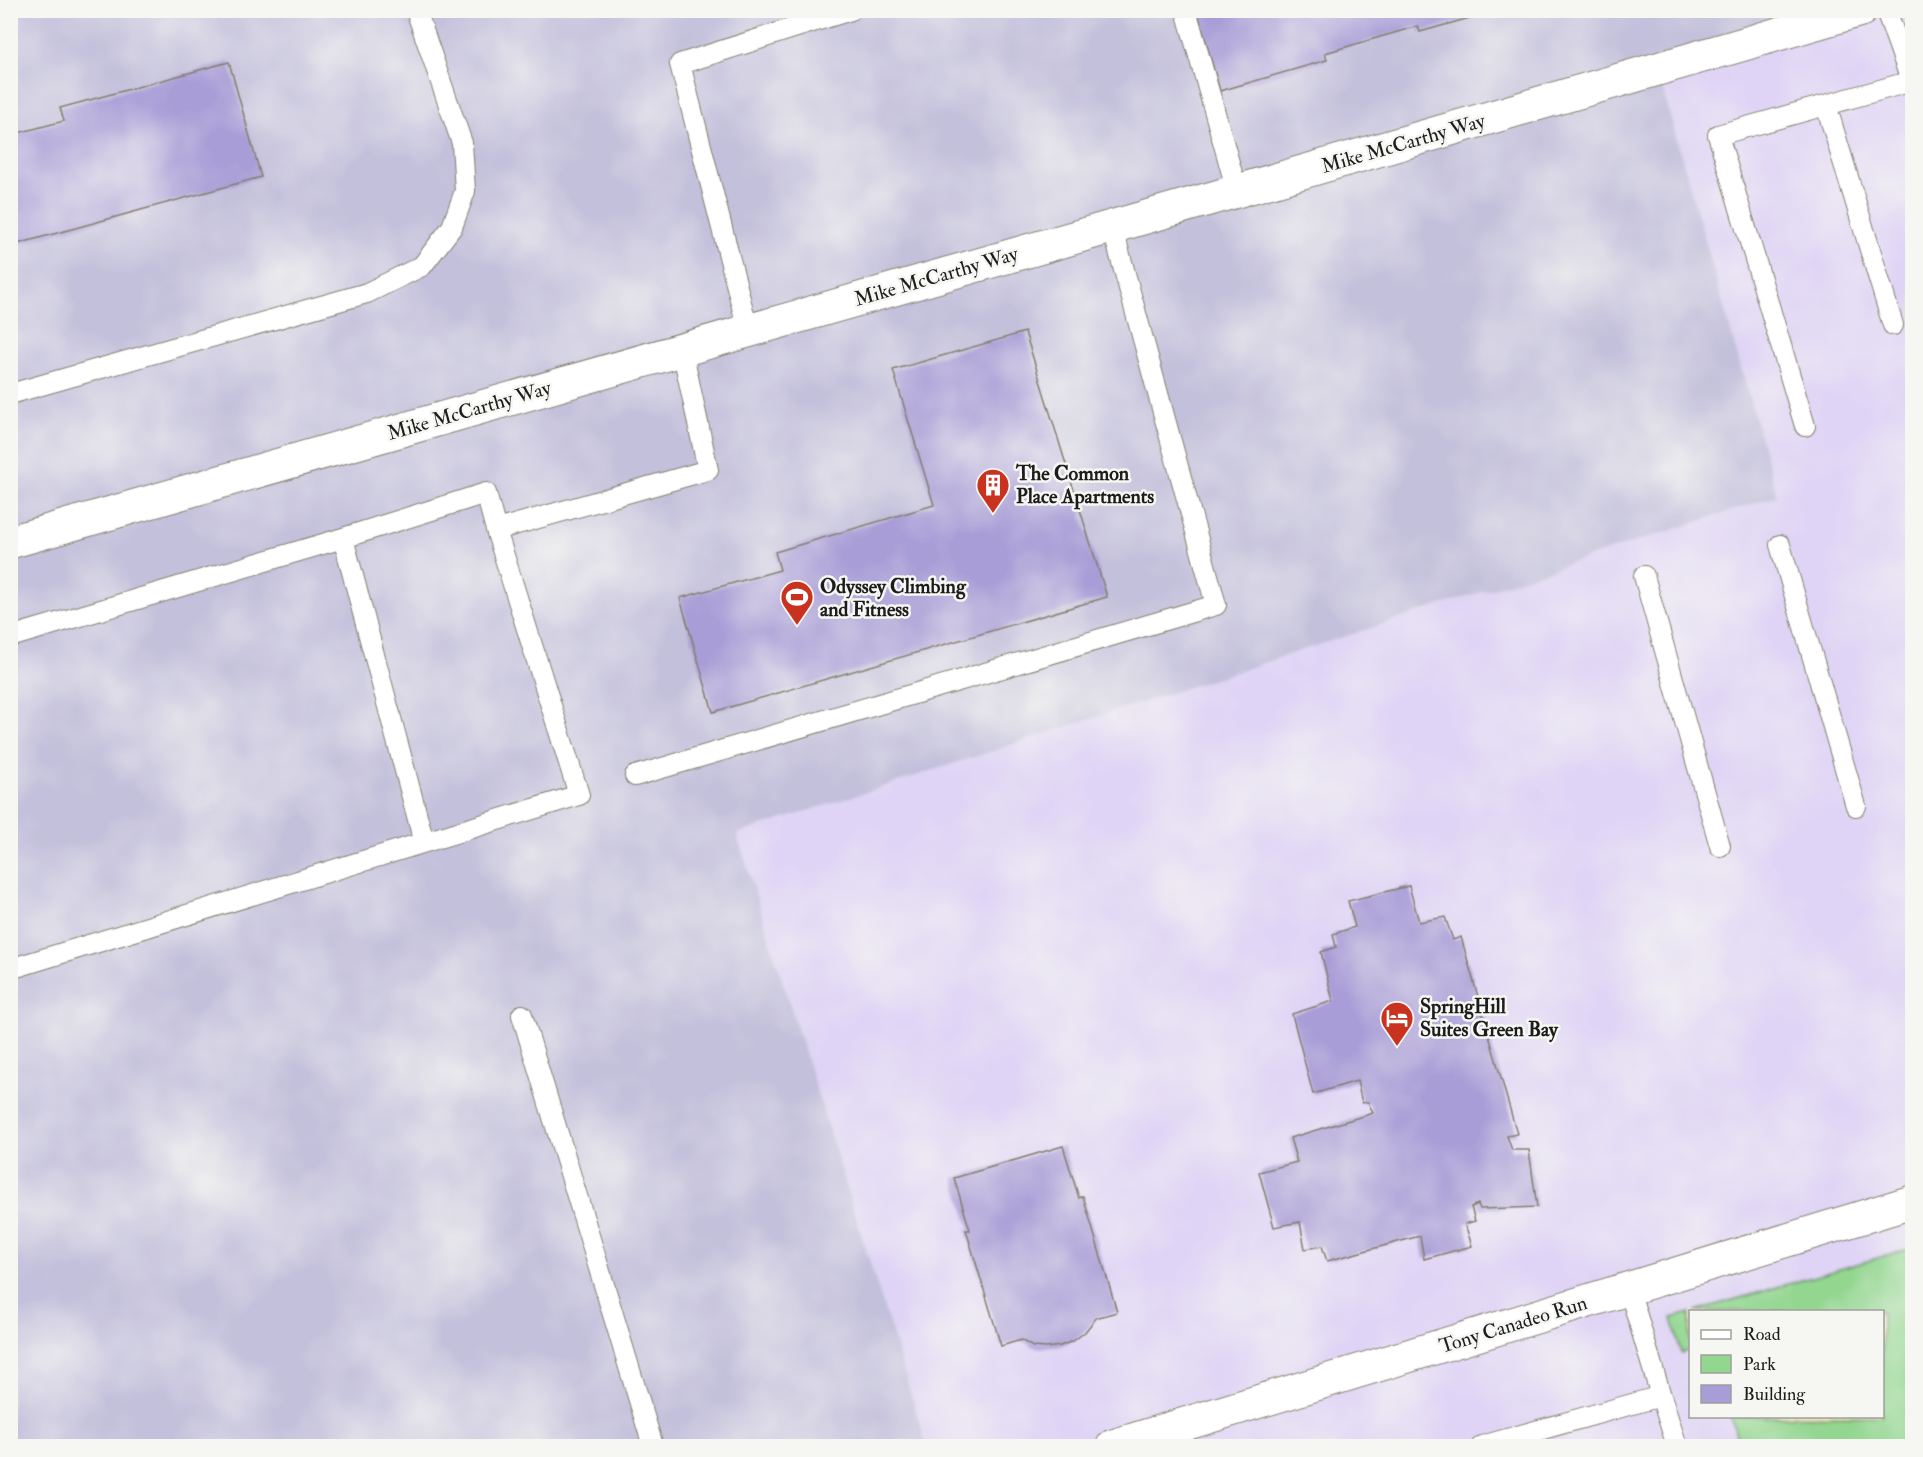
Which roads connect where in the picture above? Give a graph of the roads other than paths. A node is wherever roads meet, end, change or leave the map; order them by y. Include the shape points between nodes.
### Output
1 (416, 10) edge
2 (851, 10) edge
3 (1186, 10) edge
4 (1861, 10) edge
5 (1886, 10) edge
6 (821, 15) edge
7 (1912, 82) edge
8 (1826, 105) junction
9 (1237, 191) junction
10 (1112, 226) junction
11 (1893, 325) dead end
12 (748, 330) junction
13 (682, 349) junction
14 (10, 394) edge
15 (1805, 426) dead end
16 (496, 530) junction
17 (343, 538) junction
18 (10, 542) edge
19 (1780, 545) dead end
20 (1644, 576) dead end
21 (10, 637) edge
22 (635, 776) dead end
23 (1856, 806) dead end
24 (424, 842) junction
25 (1720, 846) dead end
26 (10, 969) edge
27 (522, 1015) dead end
28 (1912, 1202) edge
29 (1629, 1289) junction
30 (1660, 1396) junction
31 (653, 1446) edge
32 (1113, 1446) edge
33 (1482, 1446) edge
34 (1677, 1446) edge

1 - 14 lane via 462,143 465,191 452,227 422,266 366,293
2 - 6 lane
3 - 9 lane
4 - 9 street, Mike McCarthy Way
5 - 7 lane
6 - 12 lane via 680,64
7 - 8 lane
8 - 11 lane
8 - 15 lane via 1718,135
9 - 10 street, Mike McCarthy Way
10 - 12 street, Mike McCarthy Way
10 - 22 lane via 1216,605
12 - 13 street, Mike McCarthy Way
13 - 16 lane via 708,470
13 - 18 street, Mike McCarthy Way
16 - 17 lane via 486,493
16 - 24 lane via 579,795
17 - 21 lane
17 - 24 lane
19 - 23 lane
20 - 25 lane
24 - 26 lane
27 - 31 lane
28 - 29 street, Tony Canadeo Run
29 - 30 lane
29 - 32 street, Tony Canadeo Run
30 - 33 lane
30 - 34 lane

